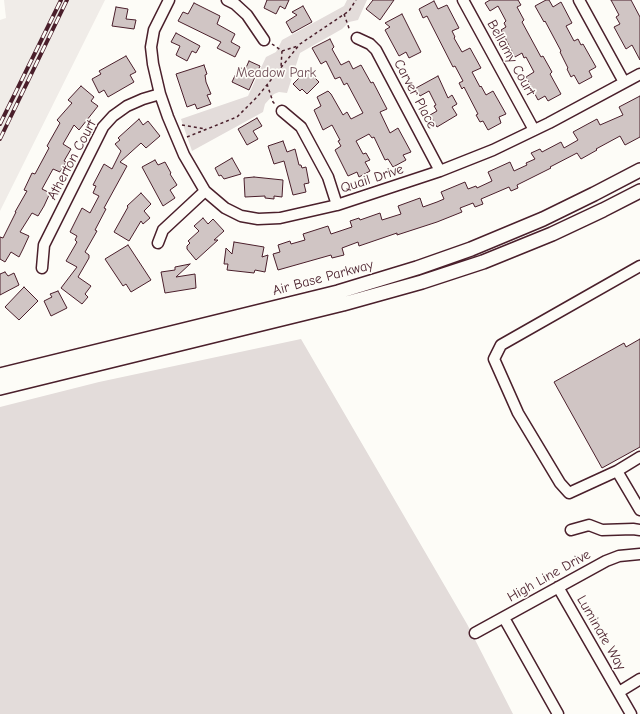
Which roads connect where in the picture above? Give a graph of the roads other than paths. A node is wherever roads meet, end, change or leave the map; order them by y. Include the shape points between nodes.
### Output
1 (169, 0) edge
2 (227, 0) edge
3 (463, 0) edge
4 (579, 0) edge
5 (358, 38) road end
6 (264, 40) road end
7 (640, 74) edge
8 (624, 82) junction
9 (160, 94) junction
10 (282, 111) road end
11 (534, 130) junction
12 (640, 170) edge
13 (440, 171) junction
14 (205, 191) junction
15 (640, 191) edge
16 (337, 205) junction
17 (158, 243) dead end
18 (640, 266) edge
19 (42, 268) dead end
20 (0, 375) edge
21 (0, 388) edge
22 (640, 457) edge
23 (617, 471) junction
24 (640, 510) edge
25 (570, 530) dead end
26 (640, 530) edge
27 (640, 554) edge
28 (558, 587) junction
29 (504, 618) junction
30 (475, 634) dead end
31 (640, 679) edge
32 (619, 692) junction
33 (558, 714) edge
34 (631, 714) edge

1 - 9 street, Quail Drive via 154,30 151,47
2 - 6 street via 247,15
3 - 11 street, Bellamy Court
4 - 8 street
5 - 13 street, Carver Place via 376,50
7 - 8 street, Quail Drive
8 - 11 street, Quail Drive
9 - 14 street, Quail Drive via 184,156
9 - 19 street, Atherton Court via 127,106 103,127 44,245
10 - 16 street via 301,127 328,177
11 - 13 street, Quail Drive
12 - 20 main road, Air Base Parkway via 543,219 418,268 338,292
13 - 16 street, Quail Drive
14 - 16 street, Quail Drive via 225,208 241,216 258,219 280,218
14 - 17 street via 163,230
15 - 21 main road, Air Base Parkway via 552,234 483,262 422,282
18 - 23 street via 501,345 494,359 518,413 560,483 569,492
22 - 23 street
23 - 24 street
25 - 26 street via 589,525 602,530
27 - 28 street, High Line Drive via 619,556 606,561
28 - 29 street, High Line Drive
28 - 32 street, Luminate Way
29 - 30 street, High Line Drive
29 - 33 street
31 - 32 street
32 - 34 street, Luminate Way

